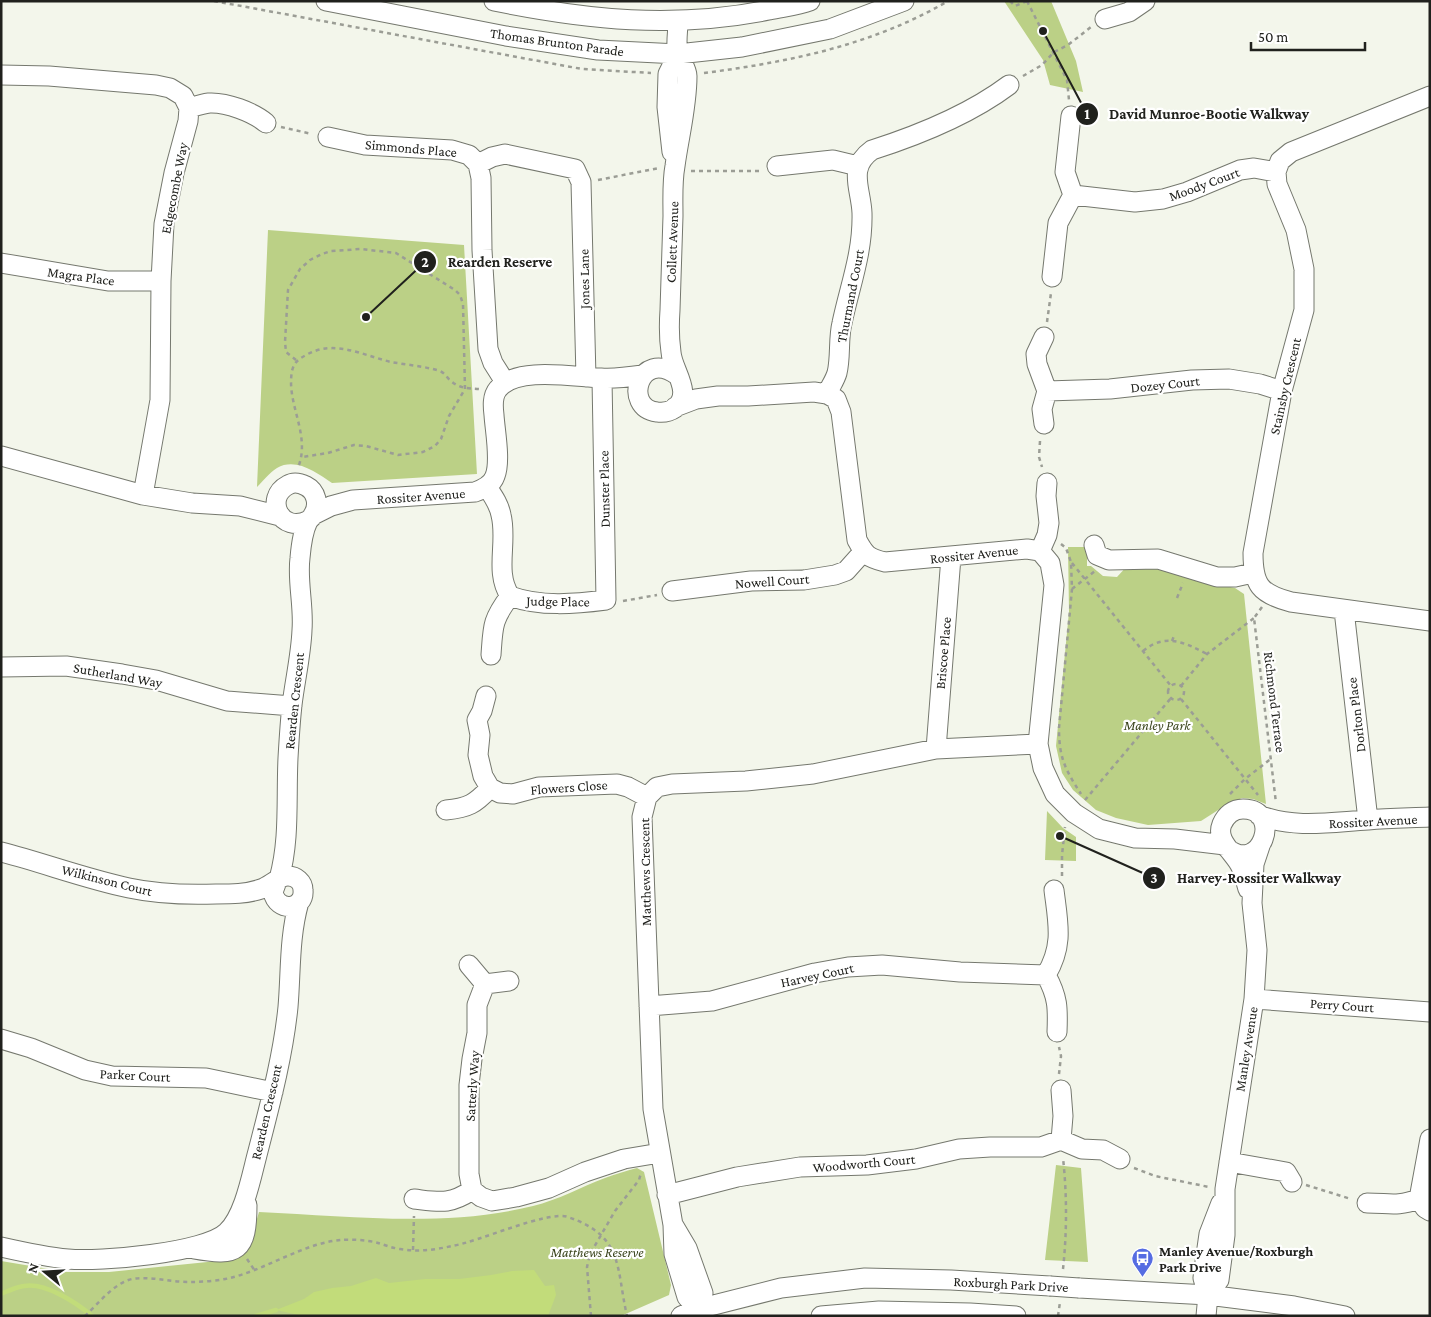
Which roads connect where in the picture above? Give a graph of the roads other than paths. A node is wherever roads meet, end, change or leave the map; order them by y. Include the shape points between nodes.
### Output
1 (326, 1) edge
2 (494, 1) edge
3 (810, 1) edge
4 (904, 1) edge
5 (1145, 1) edge
6 (1105, 19) road end
7 (678, 22) junction
8 (703, 51) junction
9 (649, 52) junction
10 (678, 54) junction
11 (677, 74) junction
12 (1, 75) edge
13 (1009, 85) road end
14 (1425, 100) edge
15 (189, 108) junction
16 (1071, 116) road end
17 (266, 123) road end
18 (328, 137) road end
19 (478, 164) junction
20 (777, 166) dead end
21 (858, 166) junction
22 (1276, 172) junction
23 (1073, 195) junction
24 (1, 263) edge
25 (1052, 277) road end
26 (161, 282) junction
27 (670, 316) junction
28 (1044, 337) road end
29 (644, 374) junction
30 (678, 376) junction
31 (594, 378) junction
32 (500, 386) junction
33 (1047, 391) junction
34 (1282, 391) junction
35 (827, 394) junction
36 (718, 396) junction
37 (643, 405) junction
38 (675, 407) junction
39 (1044, 424) road end
40 (1, 456) edge
41 (1047, 483) road end
42 (487, 487) junction
43 (282, 489) junction
44 (311, 489) junction
45 (143, 494) junction
46 (353, 500) junction
47 (240, 506) junction
48 (282, 518) junction
49 (311, 518) junction
50 (1043, 543) junction
51 (1094, 545) dead end
52 (863, 552) junction
53 (951, 557) junction
54 (299, 560) junction
55 (1257, 581) junction
56 (672, 591) road end
57 (510, 596) junction
58 (606, 600) joint
59 (1344, 610) junction
60 (1430, 621) edge
61 (490, 654) dead end
62 (1, 667) edge
63 (486, 696) dead end
64 (292, 706) junction
65 (1038, 744) junction
66 (936, 749) junction
67 (490, 788) junction
68 (647, 797) junction
69 (1225, 808) junction
70 (446, 810) dead end
71 (1265, 813) junction
72 (1430, 818) edge
73 (1368, 820) junction
74 (1316, 824) junction
75 (1175, 839) junction
76 (286, 842) junction
77 (1261, 845) junction
78 (1226, 846) junction
79 (1, 852) edge
80 (278, 880) junction
81 (299, 881) junction
82 (1054, 890) road end
83 (245, 893) junction
84 (299, 902) junction
85 (278, 903) junction
86 (1252, 903) junction
87 (290, 944) junction
88 (469, 966) dead end
89 (1046, 975) junction
90 (509, 981) dead end
91 (485, 984) junction
92 (1254, 999) junction
93 (649, 1006) junction
94 (1430, 1012) edge
95 (1056, 1032) road end
96 (1, 1039) edge
97 (1061, 1090) road end
98 (273, 1092) junction
99 (1430, 1139) edge
100 (1061, 1140) junction
101 (652, 1154) junction
102 (1120, 1159) road end
103 (1229, 1162) junction
104 (1292, 1182) road end
105 (472, 1190) junction
106 (667, 1195) junction
107 (414, 1199) road end
108 (1367, 1204) road end
109 (1424, 1205) edge
110 (1, 1247) edge
111 (1210, 1284) junction
112 (691, 1308) edge
113 (821, 1316) edge
114 (1016, 1316) edge
115 (1206, 1316) edge
116 (1345, 1316) edge

1 - 9 street, Thomas Brunton Parade via 506,36 598,50
2 - 7 street via 607,19
3 - 7 street via 736,17
4 - 8 street, Thomas Brunton Parade via 830,29 742,48
5 - 6 street via 1129,12
7 - 10 street, Collett Avenue
8 - 10 street, Thomas Brunton Parade
8 - 11 street
9 - 10 street, Thomas Brunton Parade
9 - 11 street
10 - 11 street, Collett Avenue
11 - 27 street, Collett Avenue via 667,107 674,167
12 - 15 street via 156,85 170,88 183,96
13 - 21 street via 940,125 872,150
14 - 22 street via 1292,152 1280,161
15 - 17 street via 221,103 257,115
15 - 26 street, Edgecombe Way via 164,224
16 - 23 street via 1065,172
18 - 19 street, Simmonds Place via 365,145 452,150 469,154
19 - 31 street, Jones Lane via 505,154 576,169 582,182
19 - 32 street via 488,348
20 - 21 street via 833,160
21 - 35 street, Thurmand Court via 856,176 862,213 860,249 841,324 837,374
22 - 23 street, Moody Court via 1254,168 1240,170 1163,199 1135,202
22 - 34 street, Stainsby Crescent via 1277,184 1296,230 1304,269 1304,310
23 - 25 street via 1058,223
24 - 26 street, Magra Place via 108,281
26 - 45 street, Edgecombe Way via 160,400
27 - 29 street, Collett Avenue via 657,354
27 - 30 street, Collett Avenue via 671,354
28 - 33 street via 1036,354
29 - 30 street via 661,367
29 - 31 street
29 - 37 street via 638,390
30 - 36 street via 696,388
30 - 38 street via 683,389
31 - 32 street via 547,374 516,378
31 - 37 street via 626,390
31 - 58 street, Dunster Place
32 - 42 street via 493,404 497,465 495,477
33 - 34 street, Dozey Court via 1229,379
33 - 39 street via 1042,409
34 - 55 street, Stainsby Crescent via 1252,553
35 - 36 street
35 - 52 street via 836,399 841,412 857,540
36 - 38 street via 696,399
37 - 38 street via 661,413
40 - 45 street
41 - 50 street via 1050,523
42 - 46 street, Rossiter Avenue via 475,492
42 - 57 street, Judge Place via 502,517 504,550 501,576
43 - 44 street via 296,483
43 - 47 street via 263,500
43 - 48 street via 276,505
44 - 46 street, Rossiter Avenue
44 - 49 street via 317,502
45 - 47 street via 192,503
46 - 49 street, Rossiter Avenue via 331,506
47 - 48 street
48 - 49 street via 297,524
48 - 54 street, Rearden Crescent
49 - 54 street, Rearden Crescent
50 - 53 street, Rossiter Avenue via 1027,549
50 - 65 street via 1054,585
51 - 55 street via 1097,555 1109,560 1158,559 1217,578
52 - 53 street, Rossiter Avenue via 885,562
52 - 56 street, Nowell Court via 846,571 835,576 751,581
53 - 66 street, Briscoe Place
54 - 64 street, Rearden Crescent via 302,630
55 - 59 street via 1274,598
57 - 58 street, Judge Place via 538,603
57 - 61 street, Judge Place via 493,624
59 - 60 street
59 - 73 street, Dorlton Place
62 - 64 street, Sutherland Way via 66,666 156,680 227,701
63 - 67 street via 477,720 480,735 478,755
64 - 76 street, Rearden Crescent
65 - 66 street
65 - 75 street via 1043,768 1055,794 1080,807 1099,829 1134,838
66 - 68 street via 813,774 672,784 658,787
67 - 68 street, Flowers Close via 513,794 539,787 618,784
67 - 70 street via 479,801 465,808
68 - 93 street, Matthews Crescent via 642,817
69 - 71 street
69 - 75 street via 1207,830
69 - 78 street via 1221,834
71 - 74 street, Rossiter Avenue
71 - 77 street via 1265,837
72 - 73 street, Rossiter Avenue
73 - 74 street, Rossiter Avenue
74 - 77 street, Rossiter Avenue via 1276,835
75 - 78 street
76 - 80 street, Rearden Crescent
76 - 81 street, Rearden Crescent
77 - 78 street via 1247,854 1239,854
77 - 86 street, Manley Avenue via 1254,864
78 - 86 street, Manley Avenue via 1241,867
79 - 83 street, Wilkinson Court via 130,888 171,894
80 - 81 street via 287,876
80 - 83 street, Wilkinson Court via 262,889
80 - 85 street via 273,892
81 - 84 street via 304,892
82 - 89 street via 1059,929 1055,961
83 - 85 street, Wilkinson Court
84 - 85 street via 290,907
84 - 87 street, Rearden Crescent
85 - 87 street, Rearden Crescent via 285,917
86 - 92 street, Manley Avenue via 1257,950
87 - 98 street, Rearden Crescent via 288,1008
88 - 91 street
89 - 93 street, Harvey Court via 882,965 848,967 712,1001
89 - 95 street via 1054,990 1058,1010
90 - 91 street
91 - 105 street, Satterly Way via 477,1005 477,1033 469,1085 469,1174
92 - 94 street, Perry Court
92 - 103 street, Manley Avenue
93 - 101 street, Matthews Crescent
96 - 98 street, Parker Court via 85,1070 112,1076 206,1078
97 - 100 street
98 - 110 street, Rearden Crescent via 247,1191 245,1237 238,1246 227,1252 188,1248 100,1259 68,1259
99 - 109 street
100 - 102 street via 1082,1149 1102,1150
100 - 106 street, Woodworth Court via 1041,1147 990,1146 867,1165 800,1168 737,1177
101 - 105 street via 624,1159 516,1197 492,1201
101 - 106 street, Matthews Crescent
103 - 104 street via 1286,1172
103 - 111 street, Manley Avenue via 1225,1235
105 - 107 street via 460,1199 444,1202
106 - 112 street, Matthews Crescent via 674,1254
108 - 109 street
111 - 112 street, Roxburgh Park Drive, bridge via 1186,1294 1079,1288 1055,1292 951,1280 866,1278 781,1288
111 - 115 street, Manley Avenue
111 - 116 street, Roxburgh Park Drive via 1231,1298
113 - 114 street via 879,1311

